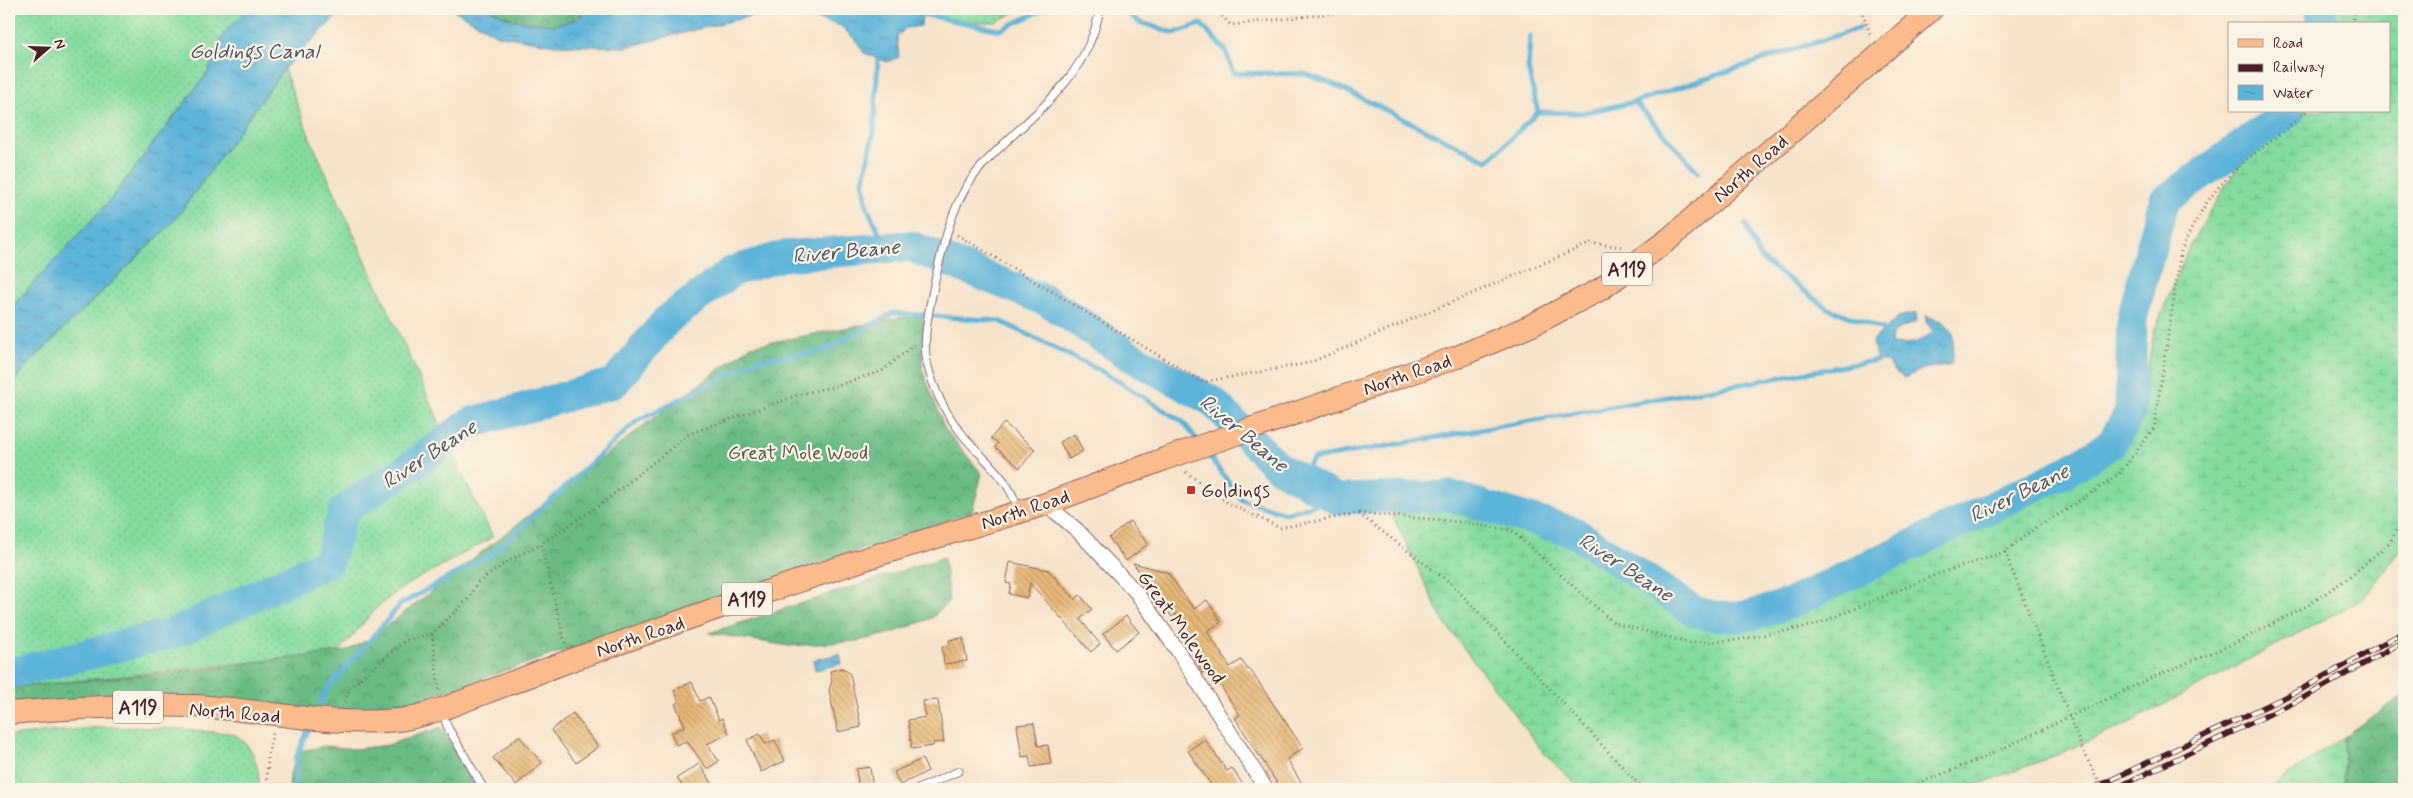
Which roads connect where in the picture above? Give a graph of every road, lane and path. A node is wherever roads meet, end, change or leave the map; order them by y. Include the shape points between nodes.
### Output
1 (1100, 9) edge
2 (1215, 9) edge
3 (1368, 9) edge
4 (1861, 9) edge
5 (1932, 9) edge
6 (2355, 9) edge
7 (2353, 22) edge
8 (1871, 37) dead end
9 (2305, 112) edge
10 (946, 232) junction
11 (1624, 247) dead end
12 (928, 331) junction
13 (1167, 458) junction
14 (1046, 504) junction
15 (1018, 512) junction
16 (1358, 513) junction
17 (2404, 517) edge
18 (541, 544) junction
19 (2005, 552) junction
20 (432, 634) junction
21 (569, 661) junction
22 (442, 709) junction
23 (9, 714) edge
24 (286, 716) junction
25 (2070, 718) junction
26 (332, 721) junction
27 (959, 771) dead end
28 (267, 789) edge
29 (484, 789) edge
30 (918, 789) edge
31 (1266, 789) edge
32 (1643, 789) edge
33 (1904, 789) edge
34 (2102, 789) edge

1 - 10 lane via 1096,31 1082,61 1054,98 990,156 968,184
2 - 3 path via 1231,25
4 - 8 path
5 - 13 main road, North Road / A119 via 1670,239 1601,288 1530,326 1457,357
6 - 7 path
9 - 19 path via 2224,181 2192,227 2181,251 2154,428 2119,474 2035,528
10 - 11 path via 1203,382 1310,363 1591,243
10 - 12 lane via 932,293
12 - 15 lane via 927,362 944,407 963,434 1007,483
12 - 18 path via 882,371 801,394 689,434 601,504
13 - 14 main road, North Road / A119
13 - 16 path via 1228,503 1280,528
14 - 15 main road, North Road / A119
14 - 31 street, Great Molewood via 1077,530 1136,592 1178,650
15 - 21 main road, North Road / A119 via 877,555
16 - 19 path via 1511,530 1614,623 1690,642 1738,640 1814,625 1938,574
16 - 32 path via 1452,584
17 - 25 path via 2390,542 2352,576 2307,606 2235,643 2151,678
18 - 20 path via 505,563 477,583 468,599
18 - 21 path
19 - 25 path
20 - 22 path
20 - 26 path via 406,640 350,688
21 - 22 main road, North Road / A119
22 - 26 main road, North Road / A119 via 398,720
22 - 29 lane via 446,726
23 - 24 main road, North Road / A119 via 194,706
24 - 26 main road, North Road / A119
24 - 28 path via 268,755
25 - 33 path
25 - 34 path
27 - 30 lane

